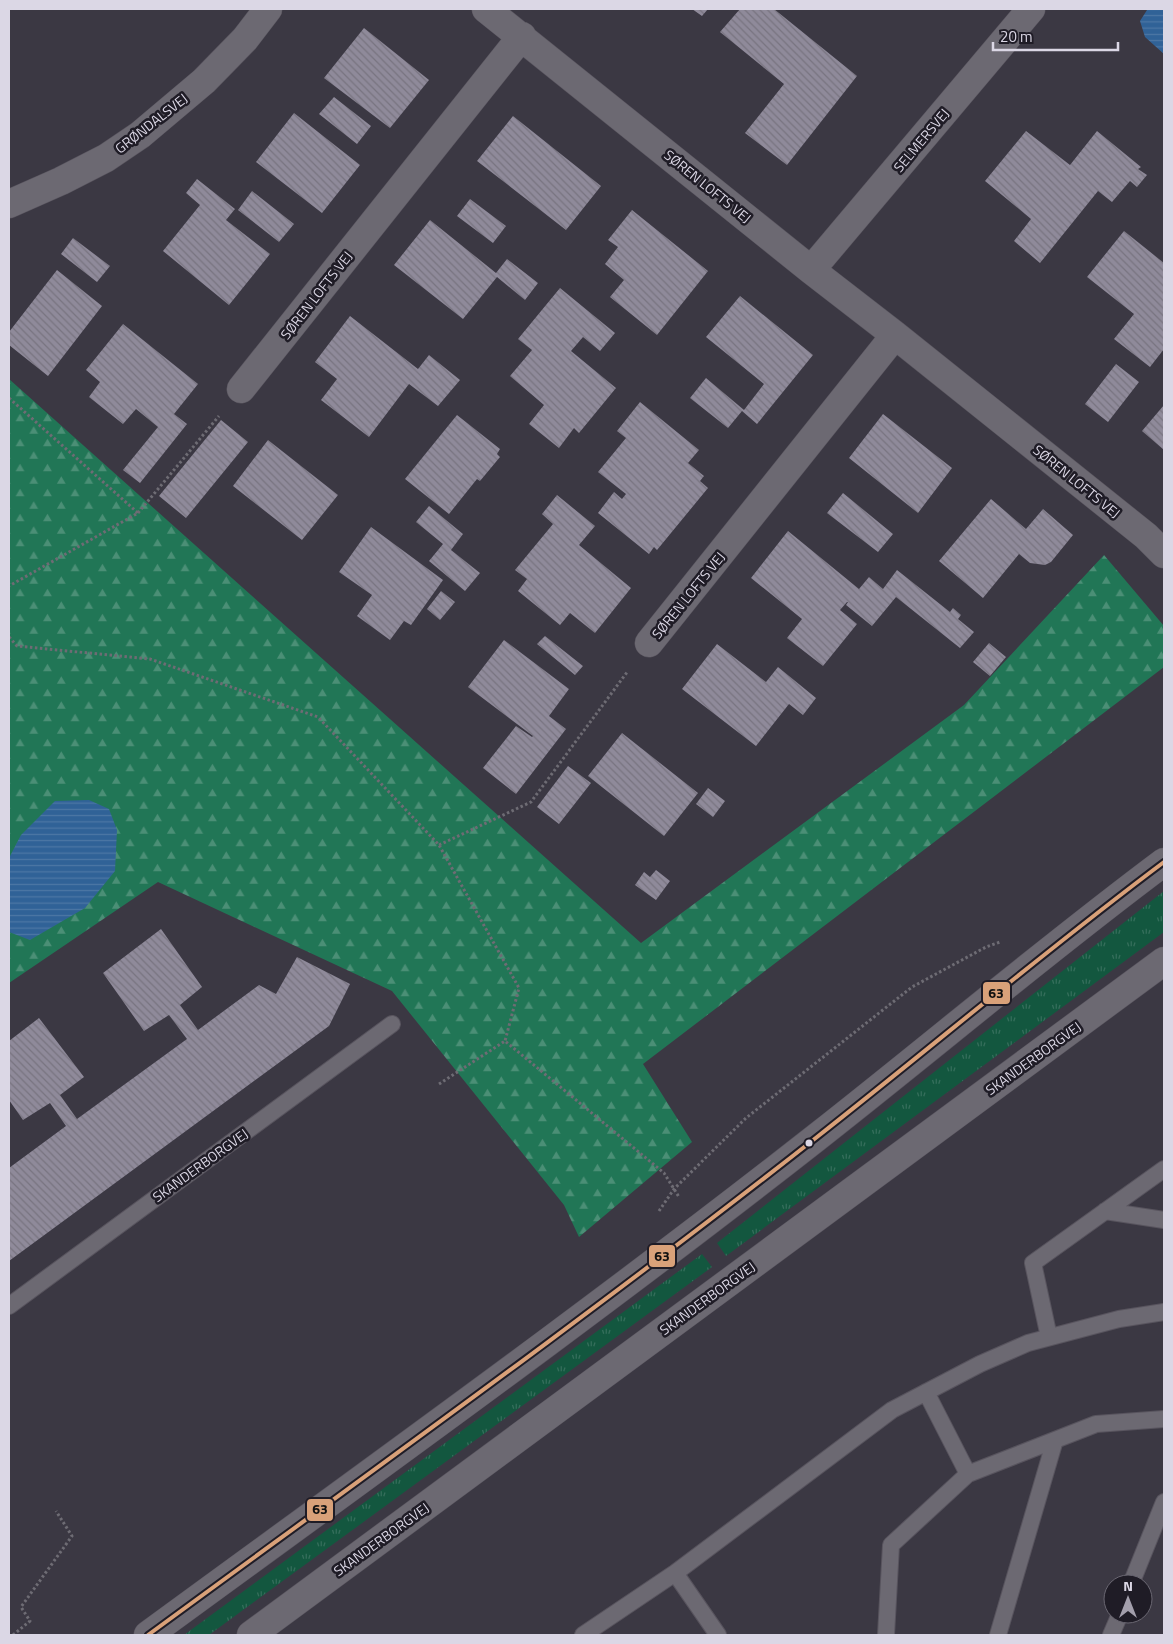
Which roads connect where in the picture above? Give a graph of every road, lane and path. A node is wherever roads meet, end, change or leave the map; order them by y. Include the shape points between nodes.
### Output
1 (268, 9) edge
2 (486, 9) edge
3 (1031, 9) edge
4 (522, 36) junction
5 (9, 204) edge
6 (811, 270) junction
7 (895, 334) junction
8 (241, 390) joint
9 (9, 398) edge
10 (138, 513) junction
11 (1164, 554) edge
12 (9, 586) edge
13 (9, 637) edge
14 (649, 644) joint
15 (439, 845) junction
16 (1164, 862) edge
17 (1004, 940) dead end
18 (1164, 961) edge
19 (392, 1024) dead end
20 (506, 1041) junction
21 (439, 1084) dead end
22 (1164, 1169) edge
23 (674, 1189) junction
24 (1105, 1211) junction
25 (658, 1213) dead end
26 (1164, 1220) edge
27 (699, 1227) junction
28 (9, 1306) edge
29 (1164, 1312) edge
30 (1049, 1337) junction
31 (926, 1392) junction
32 (1164, 1419) edge
33 (1055, 1440) junction
34 (968, 1474) junction
35 (1164, 1502) edge
36 (56, 1511) dead end
37 (675, 1572) junction
38 (1135, 1574) edge
39 (13, 1635) edge
40 (148, 1635) edge
41 (251, 1635) edge
42 (583, 1635) edge
43 (718, 1635) edge
44 (886, 1635) edge
45 (998, 1635) edge

1 - 5 street, GRØNDALSVEJ via 245,39 204,80 140,135 106,158
2 - 4 street, SØREN LOFTS VEJ
3 - 6 street, SELMERSVEJ
4 - 6 street, SØREN LOFTS VEJ
4 - 8 street, SØREN LOFTS VEJ
6 - 7 street, SØREN LOFTS VEJ
7 - 11 street, SØREN LOFTS VEJ via 1146,536
7 - 14 street, SØREN LOFTS VEJ
8 - 10 path
9 - 10 path
10 - 12 path
13 - 15 path via 17,646 150,659 318,716
14 - 15 path via 531,802
15 - 20 path via 519,988
16 - 27 street
17 - 23 path via 912,987 746,1118
18 - 41 street, SKANDERBORGVEJ
19 - 28 lane, SKANDERBORGVEJ
20 - 21 path
20 - 23 path via 664,1173
22 - 24 lane
23 - 25 path
23 - 27 path
24 - 26 lane
24 - 30 lane via 1033,1263
27 - 40 street via 586,1315
29 - 30 lane via 1118,1318
30 - 31 lane via 980,1364
31 - 34 lane
31 - 37 lane via 892,1410
32 - 33 lane via 1096,1424
33 - 34 lane
33 - 45 lane
34 - 44 lane via 891,1545
35 - 38 lane
36 - 39 path via 72,1536 21,1607 30,1621
37 - 42 lane
37 - 43 lane

